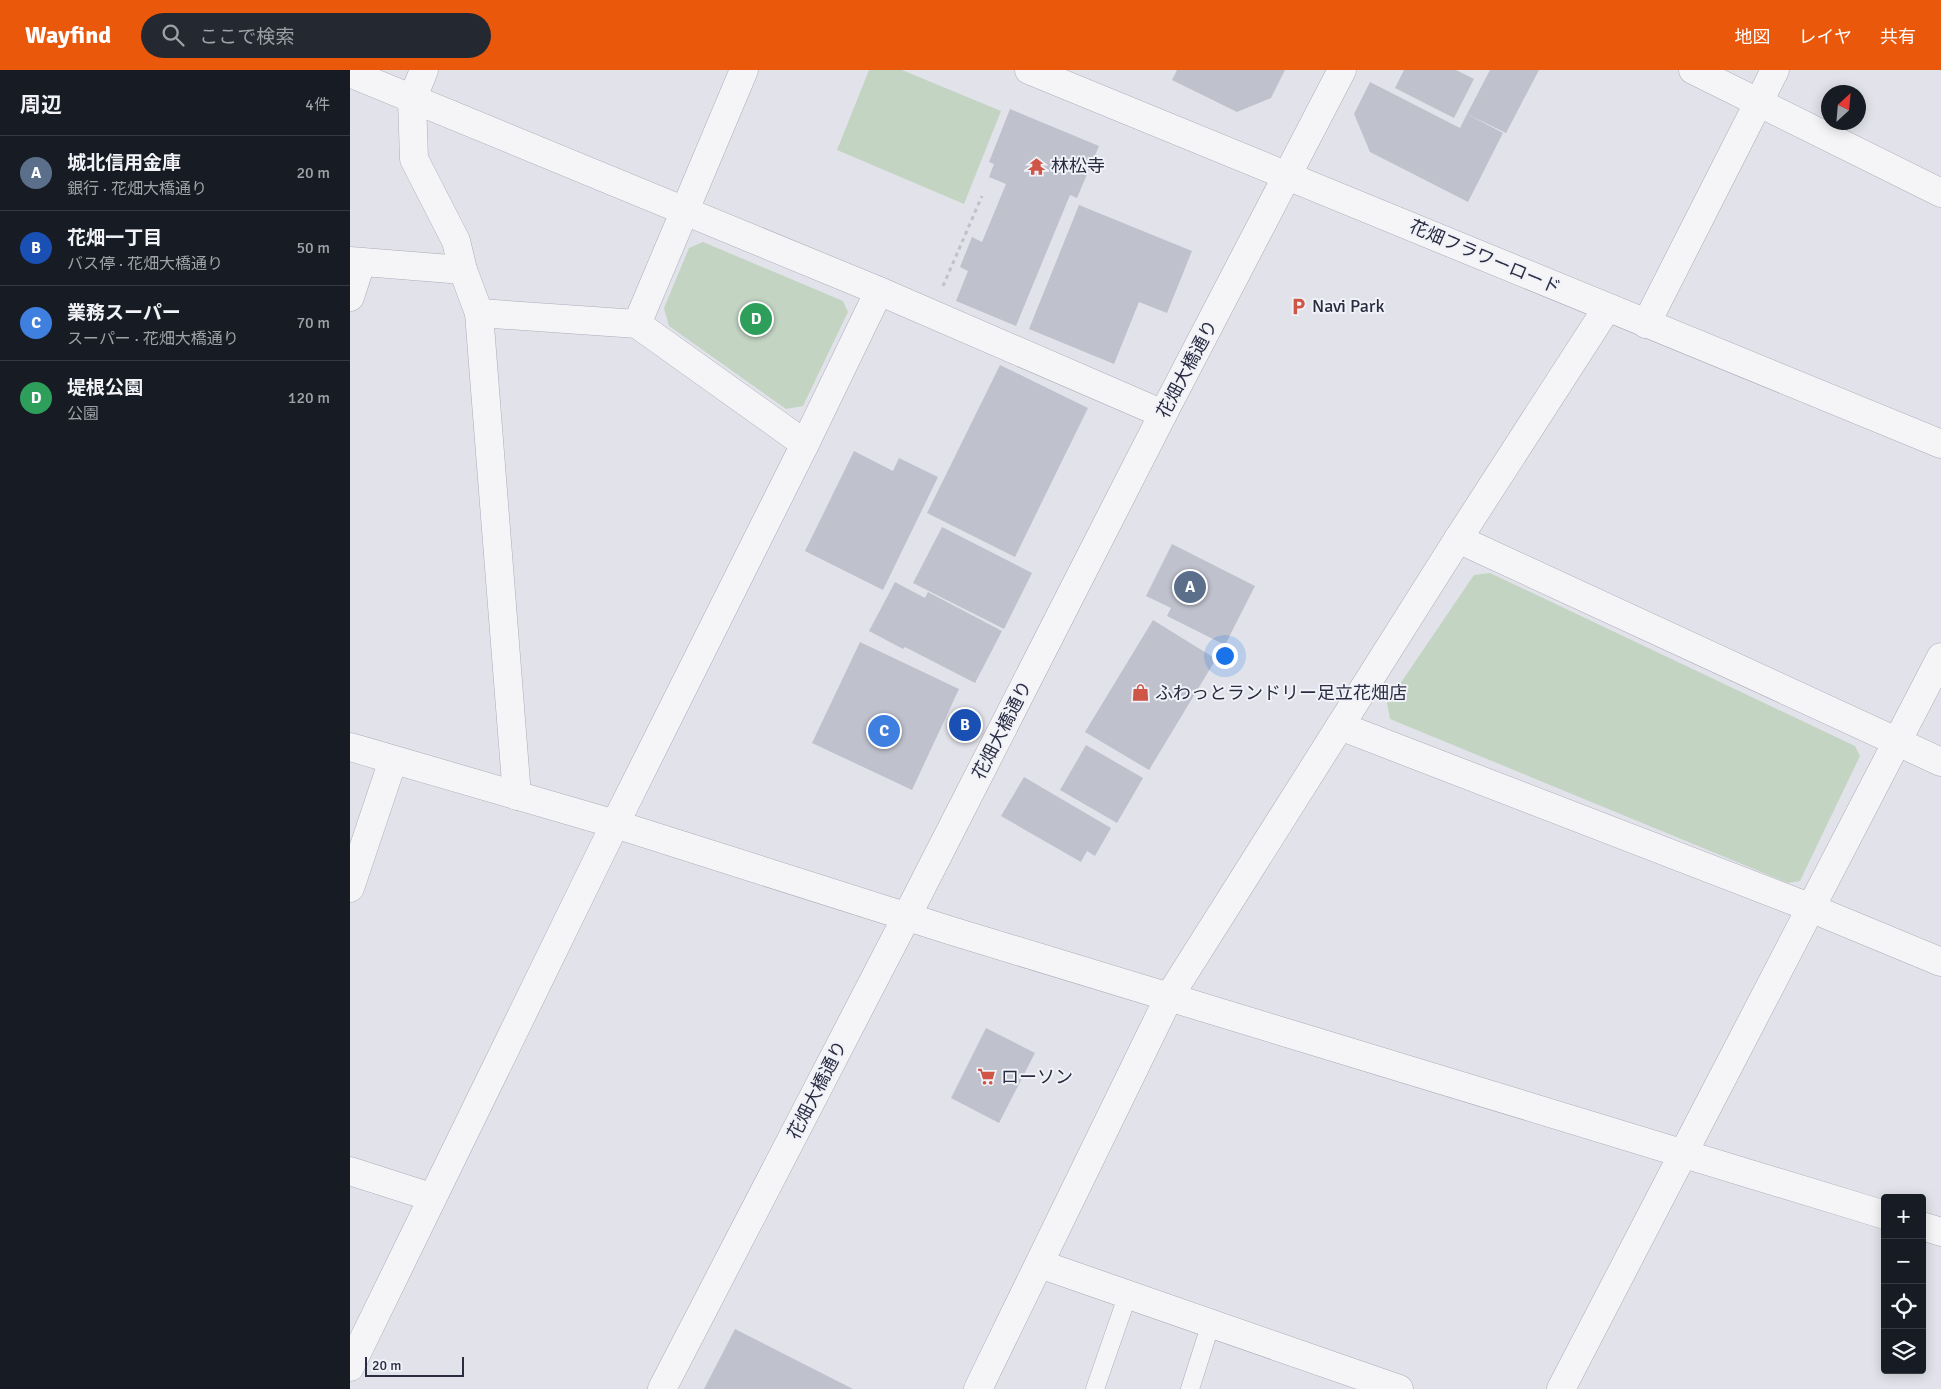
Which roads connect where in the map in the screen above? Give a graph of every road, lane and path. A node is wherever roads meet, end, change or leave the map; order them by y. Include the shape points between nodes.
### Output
1 (424, 70) edge
2 (744, 70) edge
3 (1030, 70) edge
4 (1342, 70) edge
5 (1693, 70) edge
6 (1775, 70) edge
7 (350, 73) edge
8 (412, 100) junction
9 (1759, 103) junction
10 (1288, 175) junction
11 (1941, 193) edge
12 (982, 196) dead end
13 (684, 210) junction
14 (356, 262) edge
15 (463, 270) junction
16 (879, 291) junction
17 (350, 297) edge
18 (1607, 308) junction
19 (479, 313) junction
20 (931, 314) junction
21 (637, 324) junction
22 (1646, 324) junction
23 (1163, 414) junction
24 (805, 444) junction
25 (1941, 444) edge
26 (1458, 539) junction
27 (1941, 658) edge
28 (1340, 726) junction
29 (1897, 742) junction
30 (350, 747) edge
31 (393, 760) junction
32 (1941, 762) edge
33 (517, 796) junction
34 (614, 824) junction
35 (350, 888) edge
36 (1811, 908) junction
37 (907, 916) junction
38 (1941, 962) edge
39 (1169, 997) junction
40 (1683, 1154) junction
41 (350, 1171) edge
42 (431, 1197) junction
43 (1881, 1214) edge
44 (1926, 1227) edge
45 (1941, 1232) edge
46 (1040, 1264) junction
47 (1128, 1294) junction
48 (1211, 1323) junction
49 (350, 1367) edge
50 (662, 1389) edge
51 (978, 1389) edge
52 (1095, 1389) edge
53 (1190, 1389) edge
54 (1400, 1389) edge
55 (1561, 1389) edge

1 - 8 street
2 - 13 street
3 - 10 street, 花畑フラワーロード
4 - 10 street, 花畑大橋通り
5 - 9 street
6 - 9 street
7 - 8 street
8 - 13 street
8 - 15 street via 414,159 456,241
9 - 11 street
9 - 22 street
10 - 18 street, 花畑フラワーロード
10 - 23 street, 花畑大橋通り
12 - 20 path
13 - 16 street
13 - 21 street
14 - 15 street
14 - 17 street
15 - 19 street
16 - 20 street
16 - 24 street
18 - 22 street, 花畑フラワーロード
18 - 26 street
19 - 21 street
19 - 33 street
20 - 23 street
21 - 24 street
22 - 25 street, 花畑フラワーロード
23 - 37 street, 花畑大橋通り
24 - 34 street
26 - 28 street
26 - 29 street
27 - 29 street
28 - 36 street
28 - 39 street
29 - 32 street
29 - 36 street
30 - 31 street
31 - 33 street
31 - 35 street
33 - 34 street
34 - 37 street
34 - 42 street
36 - 38 street
36 - 40 street
37 - 39 street
37 - 50 street, 花畑大橋通り
39 - 40 street
39 - 46 street
40 - 43 street
40 - 55 street
41 - 42 street
42 - 49 street
44 - 45 street
46 - 47 street
46 - 51 street
47 - 48 street
47 - 52 lane
48 - 53 lane
48 - 54 street

